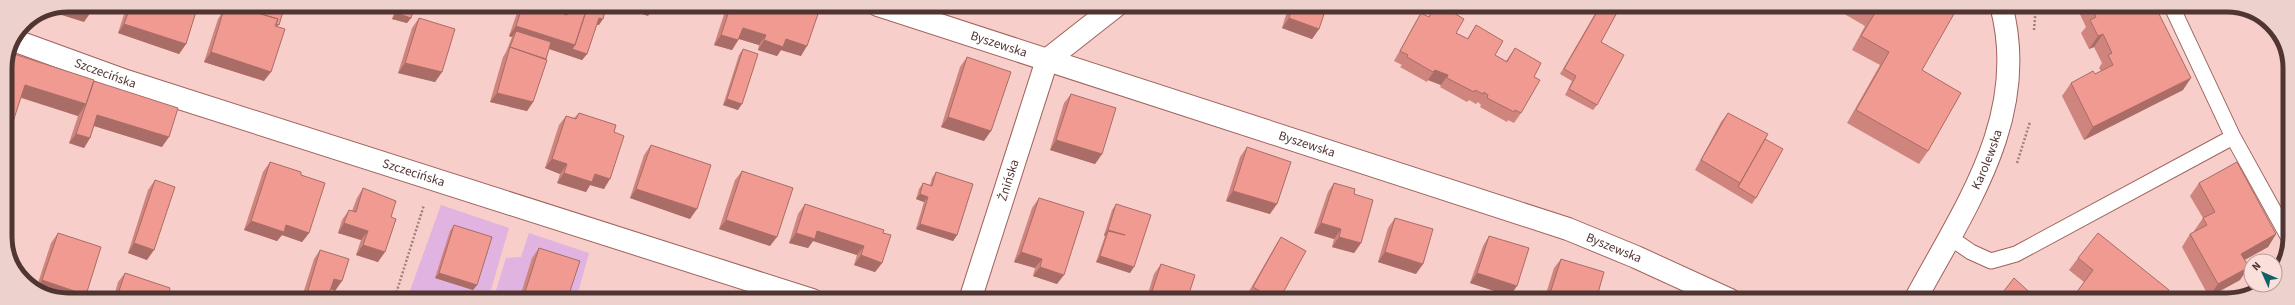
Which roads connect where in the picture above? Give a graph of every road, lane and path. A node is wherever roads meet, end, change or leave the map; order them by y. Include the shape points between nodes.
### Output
1 (900, 12) edge
2 (1108, 12) edge
3 (2002, 12) edge
4 (2174, 12) edge
5 (19, 42) edge
6 (1047, 60) junction
7 (2232, 137) junction
8 (433, 179) junction
9 (2283, 226) edge
10 (1949, 237) junction
11 (396, 293) edge
12 (790, 293) edge
13 (972, 293) edge
14 (1715, 293) edge
15 (1919, 293) edge

1 - 6 street, Byszewska
2 - 6 street
3 - 10 street, Karolewska via 2006,24 2008,52 2004,114 1992,152
4 - 7 lane
5 - 8 street, Szczecińska via 126,81
6 - 13 street, Żnińska
6 - 14 street, Byszewska via 1568,229
7 - 9 lane
7 - 10 lane via 2016,254 1991,261
8 - 11 path
8 - 12 street, Szczecińska
10 - 15 street, Karolewska

